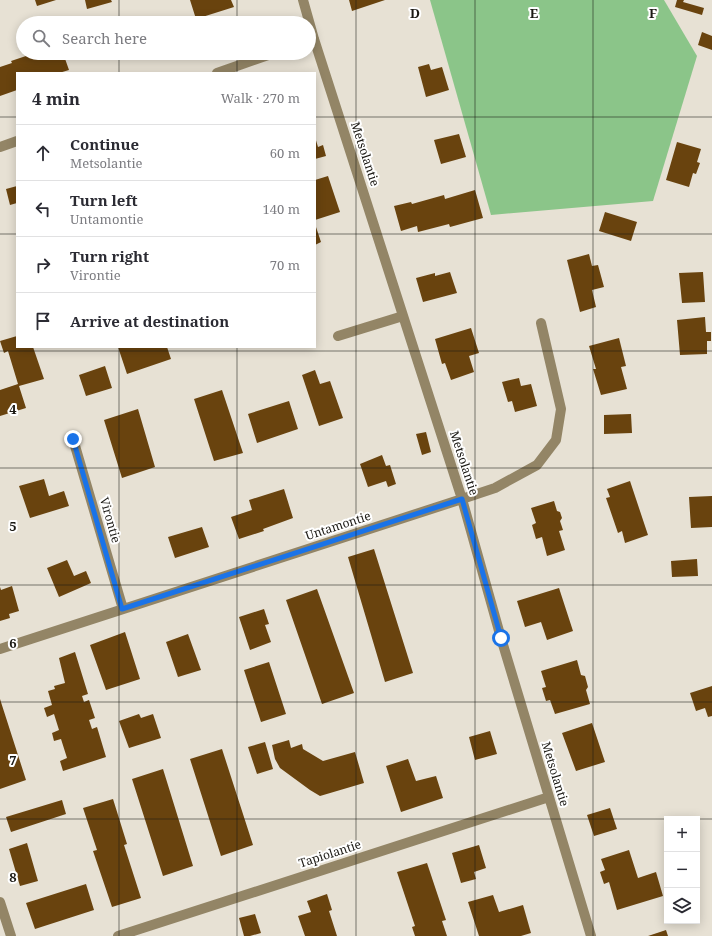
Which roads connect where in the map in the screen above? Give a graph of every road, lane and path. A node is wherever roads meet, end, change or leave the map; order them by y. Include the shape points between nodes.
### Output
1 (302, 0) edge
2 (306, 16) edge
3 (316, 52) edge
4 (254, 60) edge
5 (220, 72) edge
6 (16, 141) edge
7 (0, 147) edge
8 (403, 316) junction
9 (540, 323) dead end
10 (338, 336) dead end
11 (73, 439) dead end
12 (462, 499) junction
13 (122, 609) junction
14 (0, 649) edge
15 (549, 797) junction
16 (0, 902) edge
17 (11, 936) edge
18 (118, 936) edge
19 (591, 936) edge

1 - 2 street, Metsolantie
3 - 8 street, Metsolantie
4 - 5 street
6 - 7 street
8 - 10 street
8 - 12 street, Metsolantie
9 - 12 street, Untamontie via 561,409 556,440 537,465 495,488
11 - 13 street, Virontie
12 - 13 street, Untamontie
12 - 15 street, Metsolantie
13 - 14 street, Untamontie
15 - 18 street, Tapiolantie
15 - 19 street, Metsolantie
16 - 17 street

